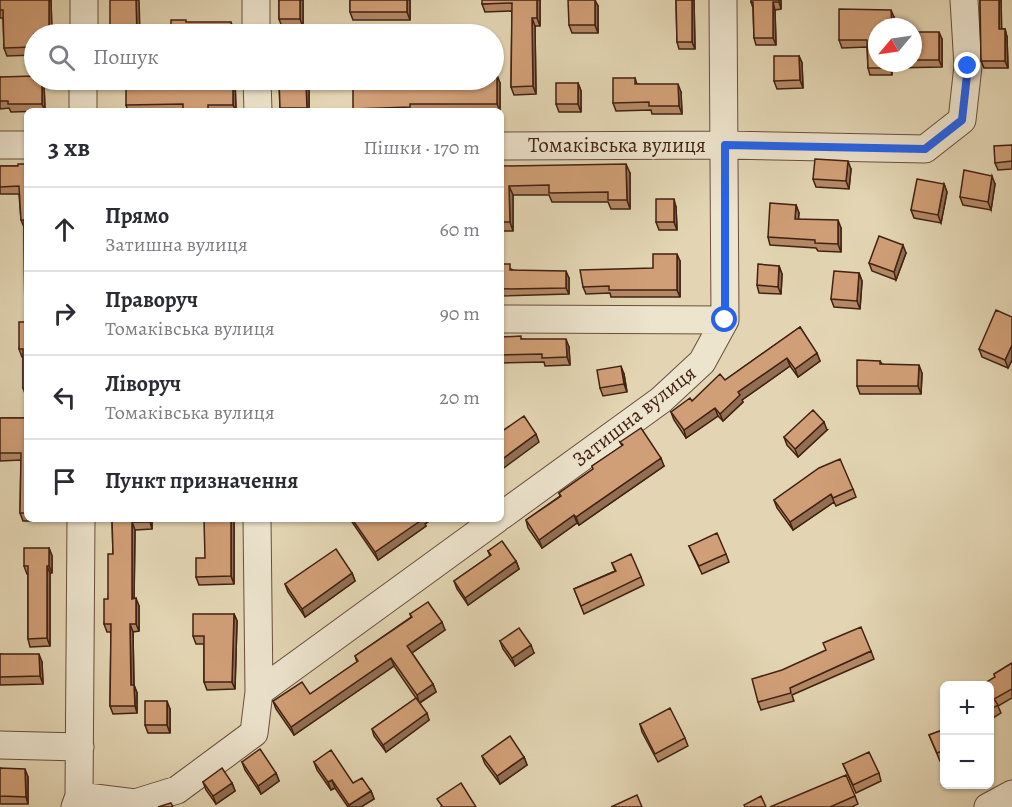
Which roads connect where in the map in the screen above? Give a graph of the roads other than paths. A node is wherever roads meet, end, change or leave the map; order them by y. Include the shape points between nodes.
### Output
1 (84, 0) edge
2 (256, 0) edge
3 (723, 0) edge
4 (964, 0) edge
5 (84, 24) edge
6 (256, 24) edge
7 (83, 90) edge
8 (257, 90) edge
9 (83, 108) edge
10 (258, 108) edge
11 (0, 145) edge
12 (24, 145) edge
13 (725, 145) junction
14 (504, 146) edge
15 (504, 319) edge
16 (725, 320) junction
17 (504, 514) edge
18 (81, 522) edge
19 (257, 522) edge
20 (493, 522) edge
21 (259, 692) junction
22 (0, 745) edge
23 (80, 747) junction
24 (1012, 794) edge
25 (77, 801) edge
26 (988, 807) edge

1 - 5 street
2 - 6 street
3 - 13 street, Затишна вулиця
4 - 13 street, Томаківська вулиця via 968,66 962,120 925,149
7 - 9 street
8 - 10 street
11 - 12 street
13 - 14 street, Томаківська вулиця
13 - 16 street, Затишна вулиця
15 - 16 street
16 - 17 street, Затишна вулиця via 702,362 661,400
18 - 23 street
19 - 21 street
20 - 21 street
21 - 25 street via 254,733 177,790 135,803
22 - 23 street
23 - 25 street
24 - 26 street

